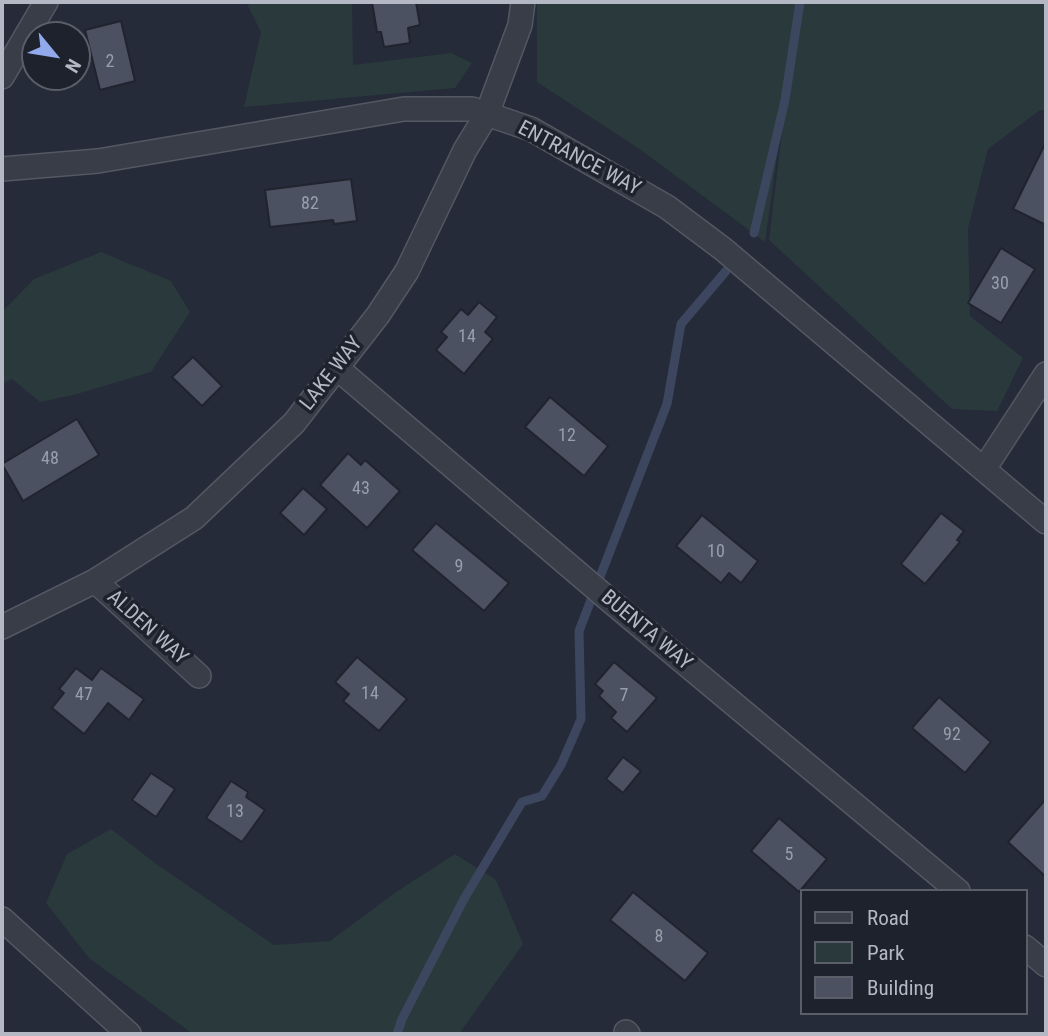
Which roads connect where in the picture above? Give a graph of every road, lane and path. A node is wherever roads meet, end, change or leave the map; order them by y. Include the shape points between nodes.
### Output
1 (46, 2) edge
2 (523, 2) edge
3 (2, 77) edge
4 (487, 114) junction
5 (2, 169) edge
6 (337, 368) junction
7 (1046, 374) edge
8 (984, 470) junction
9 (1046, 522) edge
10 (95, 581) junction
11 (2, 627) edge
12 (199, 676) dead end
13 (956, 889) edge
14 (2, 919) edge
15 (1027, 949) edge
16 (1046, 965) edge
17 (129, 1034) edge

1 - 3 street
2 - 4 street, LAKE WAY via 520,25
4 - 5 street, ENTRANCE WAY via 472,109 404,109 98,161
4 - 6 street, LAKE WAY via 407,271
4 - 8 street, ENTRANCE WAY via 531,129 667,207 723,248
6 - 10 street, LAKE WAY via 294,423 194,518
6 - 13 street, BUENTA WAY
7 - 8 street
8 - 9 street, ENTRANCE WAY
10 - 11 street, LAKE WAY
10 - 12 street, ALDEN WAY
14 - 17 street
15 - 16 street

